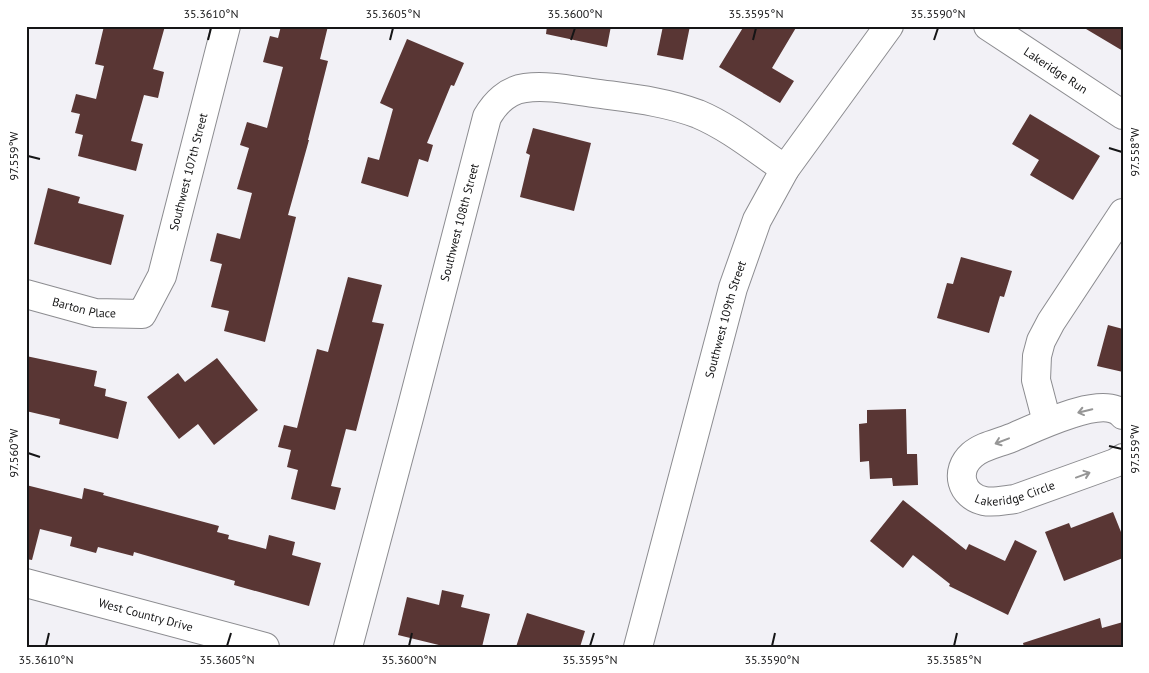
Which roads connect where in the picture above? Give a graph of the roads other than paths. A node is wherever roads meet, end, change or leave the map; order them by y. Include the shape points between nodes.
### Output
1 (226, 26) edge
2 (889, 26) edge
3 (988, 26) edge
4 (1123, 114) edge
5 (785, 169) junction
6 (1123, 213) edge
7 (26, 294) edge
8 (142, 314) joint
9 (1123, 415) edge
10 (1047, 422) junction
11 (1123, 458) edge
12 (26, 583) edge
13 (265, 647) edge
14 (348, 647) edge
15 (638, 647) edge

1 - 8 street, Southwest 107th Street via 162,276
2 - 5 street, Southwest 109th Street
3 - 4 street, Lakeridge Run
5 - 14 street, Southwest 108th Street via 717,124 676,107 554,87 524,88 500,100 487,117
5 - 15 street, Southwest 109th Street via 757,220 733,288
6 - 10 street via 1041,341 1036,380
7 - 8 street, Barton Place via 95,313
9 -> 10 street, Lakeridge Circle via 1112,408 1102,408
10 -> 11 street, Lakeridge Circle via 976,451 962,473 966,491 987,502 1015,499
12 - 13 street, West Country Drive

